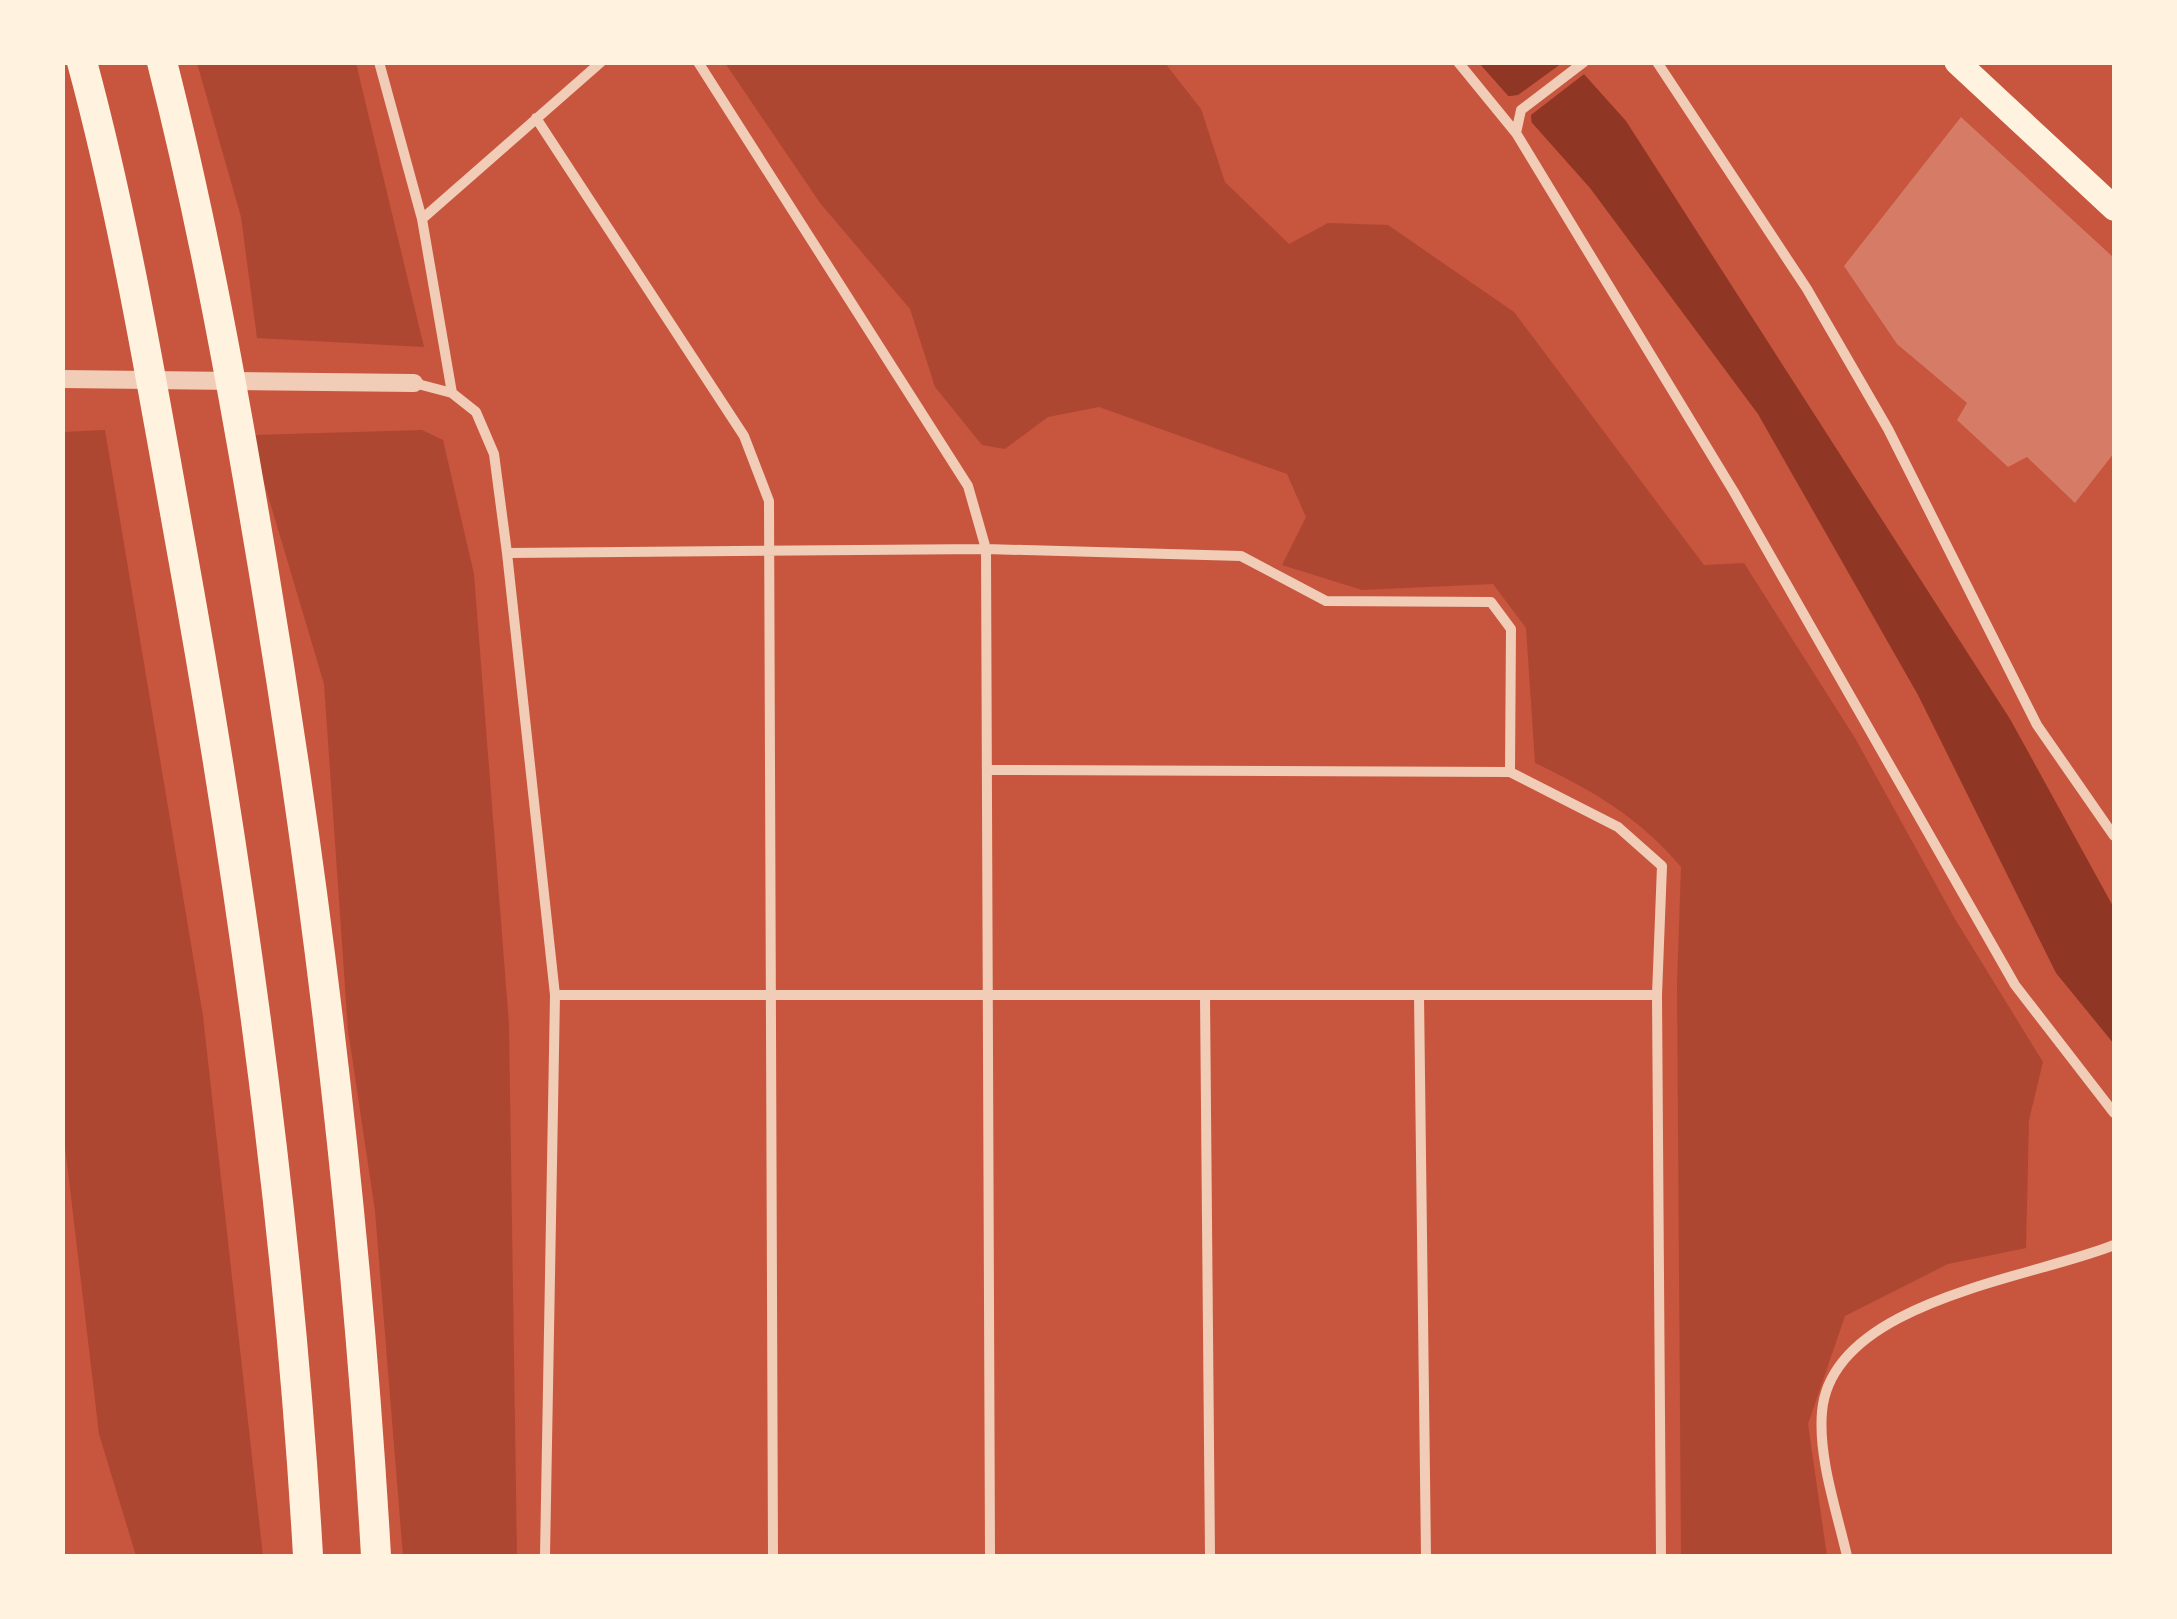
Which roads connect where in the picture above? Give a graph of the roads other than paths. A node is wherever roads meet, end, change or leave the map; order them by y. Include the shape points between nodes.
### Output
1 (82, 62) edge
2 (162, 62) edge
3 (380, 62) edge
4 (600, 62) edge
5 (698, 62) edge
6 (1458, 62) edge
7 (1584, 62) edge
8 (1658, 62) edge
9 (1957, 62) edge
10 (536, 118) junction
11 (1516, 134) junction
12 (2114, 208) edge
13 (422, 218) junction
14 (62, 378) edge
15 (414, 383) joint
16 (452, 393) junction
17 (986, 549) junction
18 (770, 551) junction
19 (507, 553) junction
20 (986, 770) junction
21 (1510, 772) junction
22 (2114, 836) edge
23 (771, 994) junction
24 (555, 995) junction
25 (1657, 995) junction
26 (988, 996) junction
27 (1205, 996) junction
28 (1419, 996) junction
29 (2114, 1113) edge
30 (2114, 1246) edge
31 (308, 1556) edge
32 (376, 1556) edge
33 (545, 1556) edge
34 (773, 1556) edge
35 (990, 1556) edge
36 (1210, 1556) edge
37 (1426, 1556) edge
38 (1661, 1556) edge
39 (1847, 1556) edge

1 - 31 highway via 142,332 239,898 273,1170
2 - 32 highway via 222,324 291,736 338,1110
3 - 13 street
4 - 10 street
5 - 17 street via 968,486
6 - 11 street
7 - 11 street via 1521,110
8 - 22 street via 1807,289 1888,429 2037,725
9 - 12 main road
10 - 13 street
10 - 18 street via 744,436 769,501
11 - 29 street via 1734,492 2015,985
13 - 16 street
14 - 15 street
15 - 16 street
16 - 19 street via 476,412 494,454
17 - 18 street
17 - 20 street
17 - 21 street via 1240,556 1326,601 1491,602 1511,629
18 - 19 street
18 - 23 street
19 - 24 street
20 - 21 street
20 - 26 street
21 - 25 street via 1618,827 1662,866
23 - 24 street
23 - 26 street
23 - 34 street
24 - 33 street
25 - 28 street
25 - 38 street
26 - 27 street
26 - 35 street
27 - 28 street
27 - 36 street
28 - 37 street
30 - 39 street via 1970,1287 1891,1324 1841,1360 1822,1411

